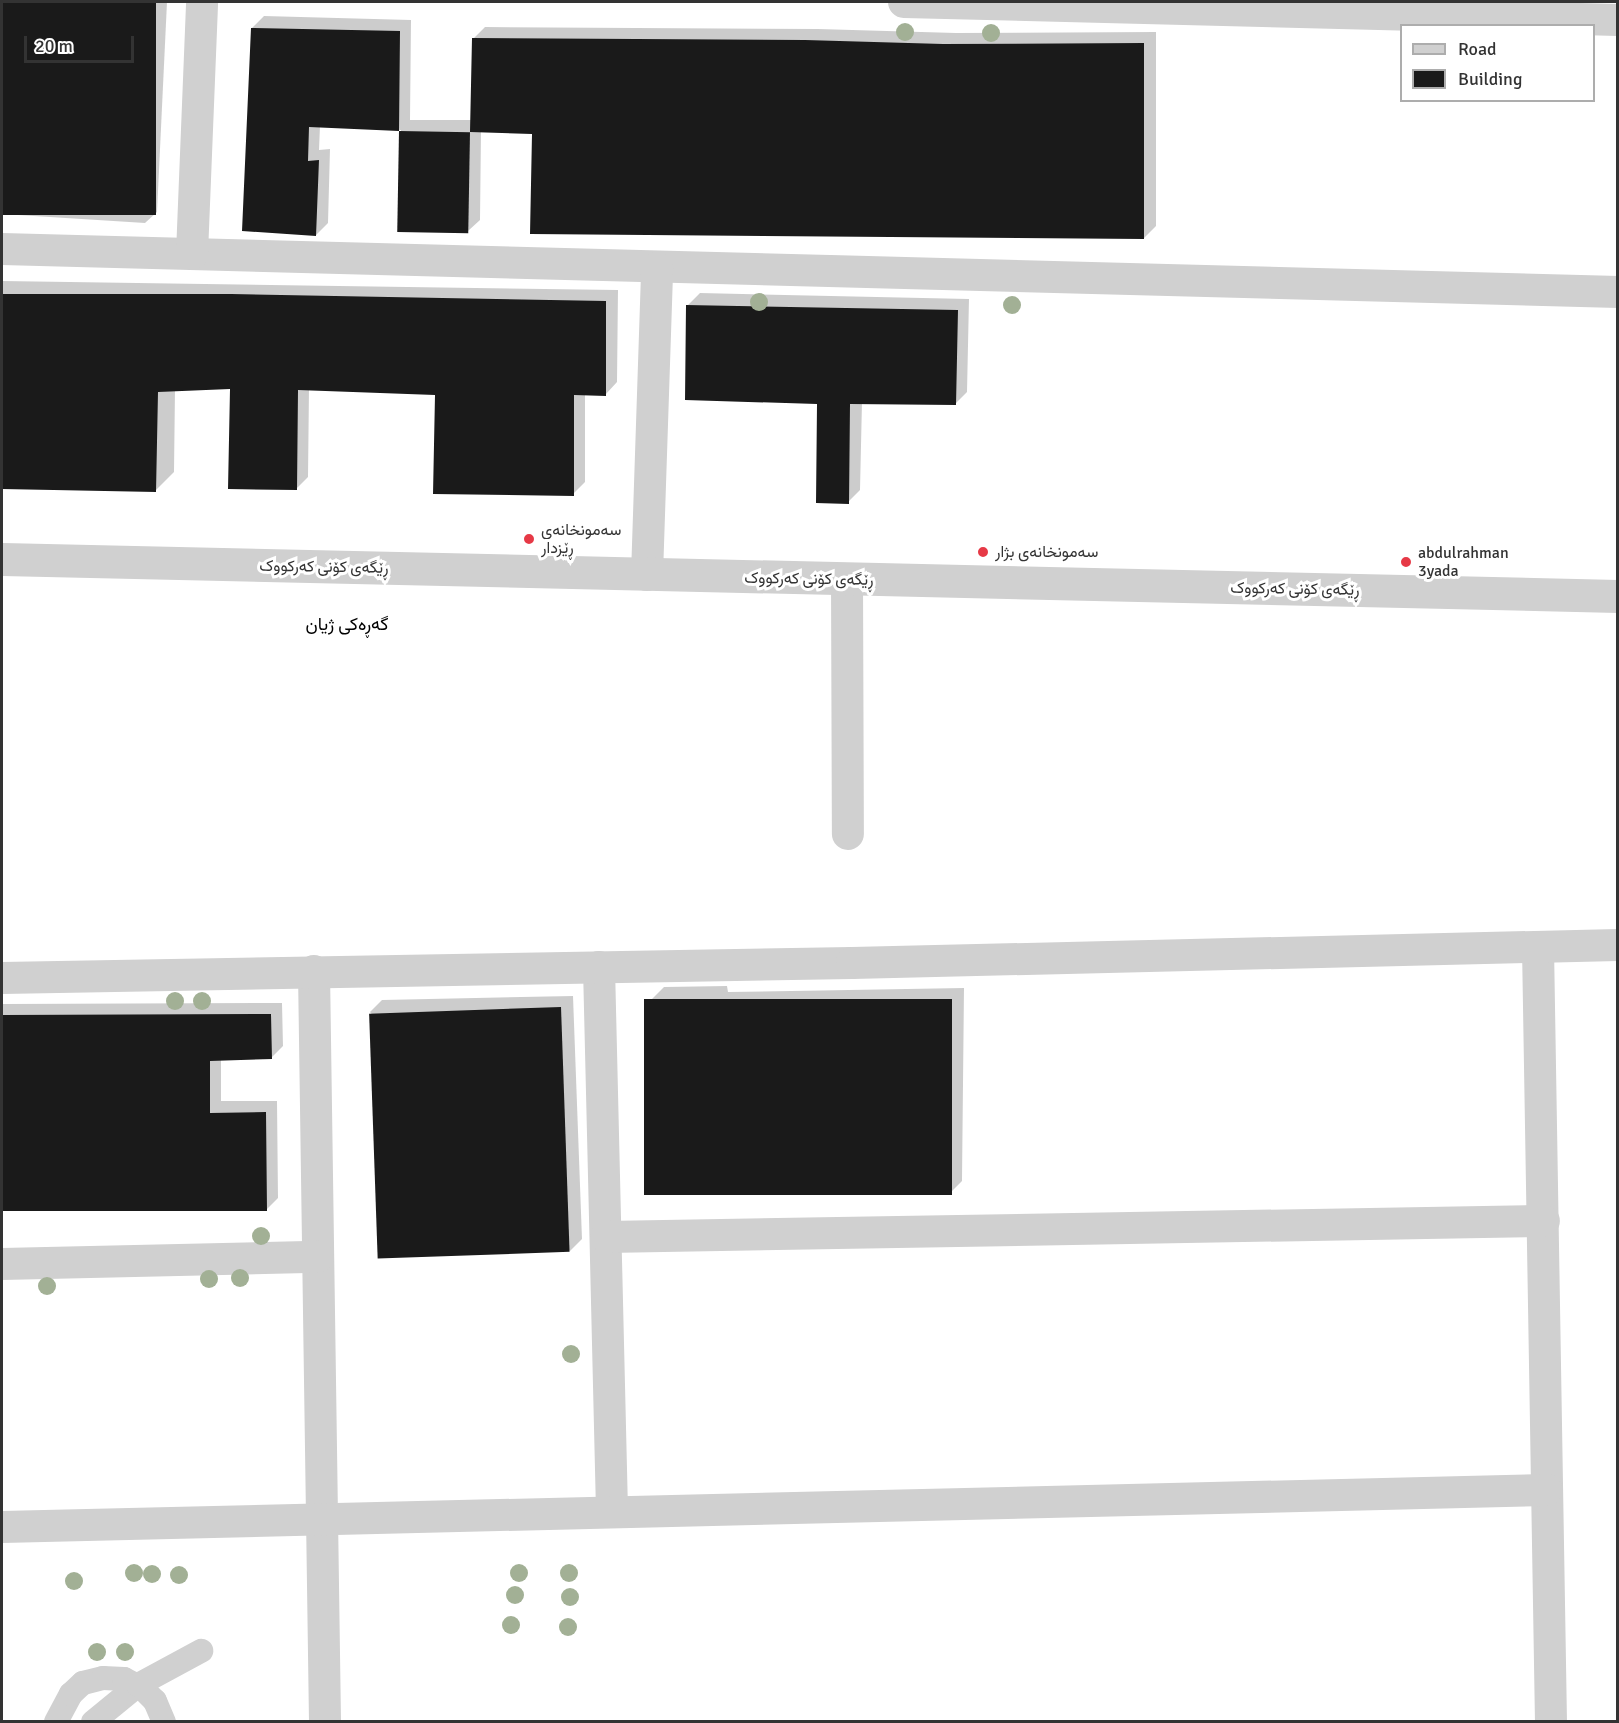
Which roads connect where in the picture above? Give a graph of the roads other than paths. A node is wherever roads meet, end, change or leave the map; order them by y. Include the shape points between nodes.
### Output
1 (202, 2) edge
2 (904, 2) edge
3 (1515, 10) edge
4 (1617, 20) edge
5 (2, 249) edge
6 (192, 254) junction
7 (657, 268) junction
8 (1617, 292) edge
9 (2, 559) edge
10 (647, 574) junction
11 (847, 580) junction
12 (1617, 596) edge
13 (848, 834) dead end
14 (1617, 945) edge
15 (1538, 947) junction
16 (599, 966) junction
17 (314, 971) junction
18 (2, 978) edge
19 (1544, 1221) junction
20 (606, 1237) junction
21 (318, 1257) junction
22 (2, 1264) edge
23 (1547, 1490) junction
24 (612, 1512) junction
25 (321, 1519) junction
26 (2, 1527) edge
27 (201, 1651) dead end
28 (138, 1685) junction
29 (56, 1722) edge
30 (93, 1722) edge
31 (164, 1722) edge
32 (325, 1722) edge
33 (1551, 1722) edge

1 - 6 street
2 - 3 street
3 - 4 street
5 - 6 street
6 - 7 street
7 - 8 street
7 - 10 street
9 - 10 street, ڕێگەی کۆنی کەرکووک
10 - 11 street, ڕێگەی کۆنی کەرکووک
11 - 12 street, ڕێگەی کۆنی کەرکووک
11 - 13 street
14 - 15 street
15 - 16 street
15 - 19 street
16 - 17 street
16 - 20 street
17 - 18 street
17 - 21 street
19 - 20 street
19 - 23 street
20 - 24 street
21 - 22 street
21 - 25 street
23 - 24 street
23 - 33 street
24 - 25 street
25 - 26 street
25 - 32 street
27 - 28 street
28 - 29 street via 124,1679 103,1678 84,1683 71,1694
28 - 30 street
28 - 31 street via 155,1701

